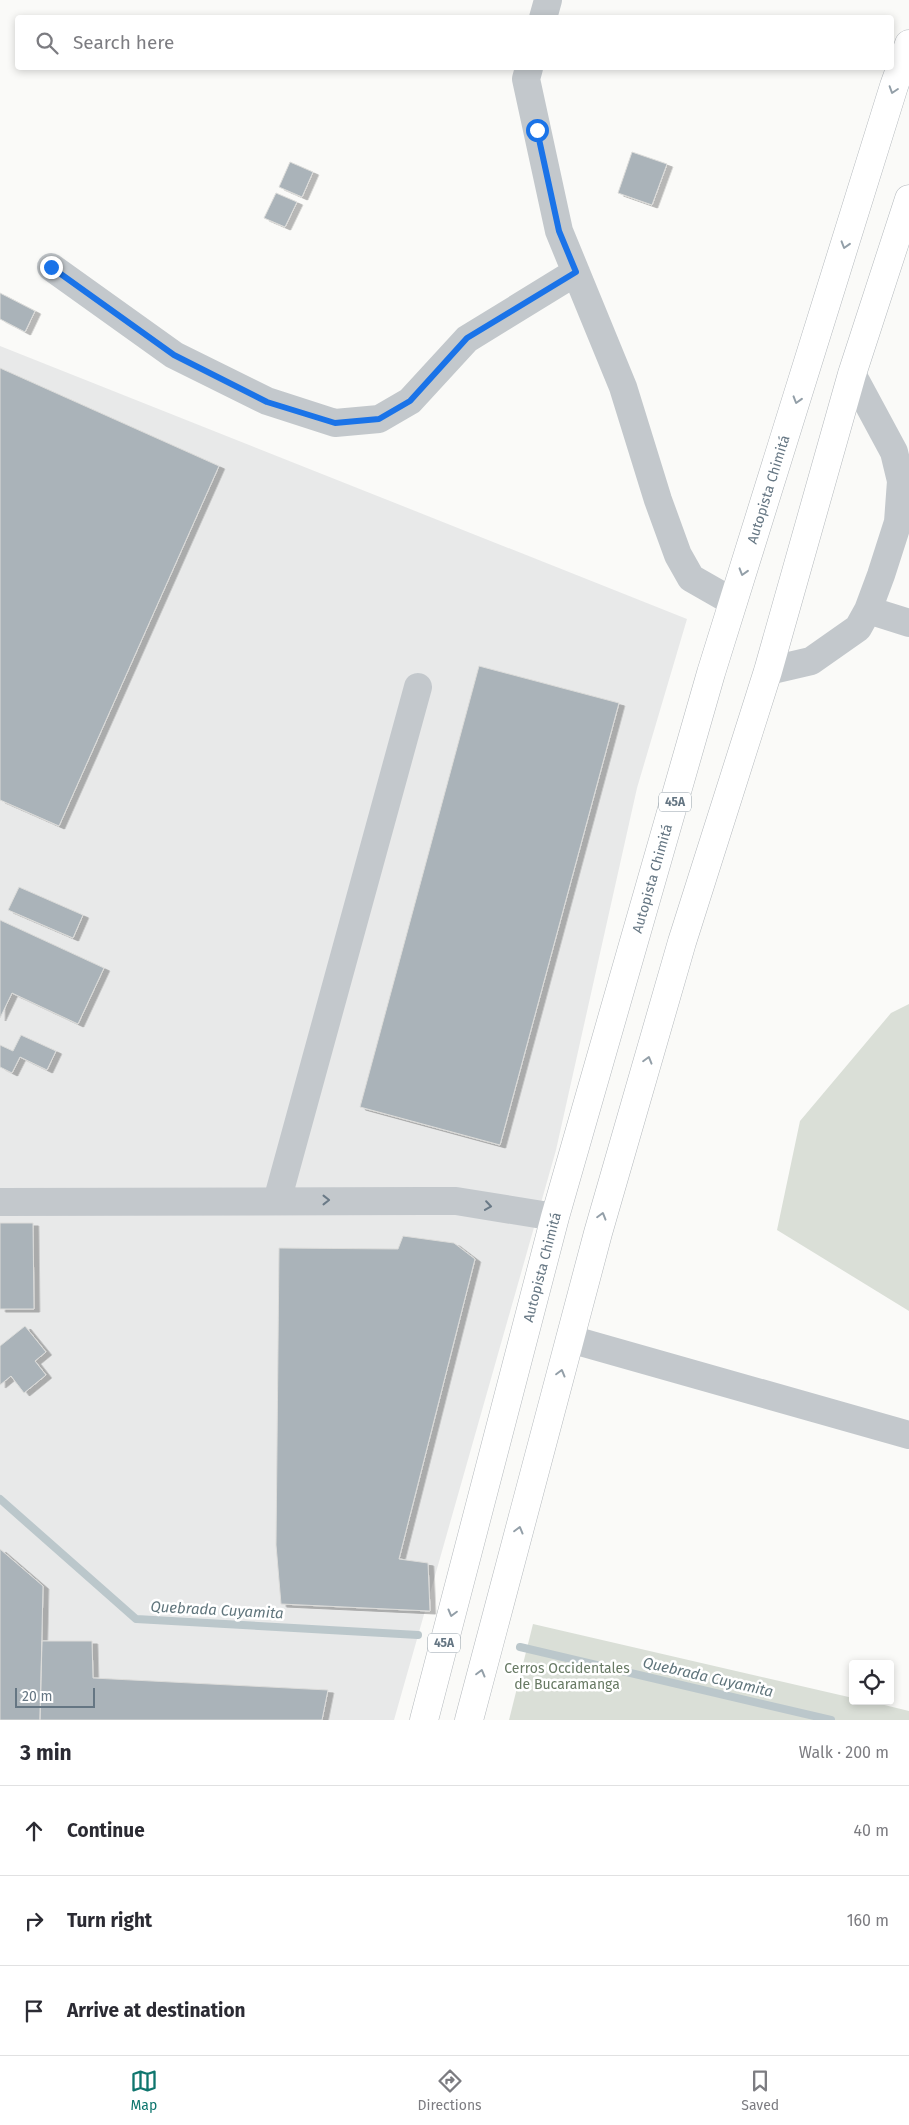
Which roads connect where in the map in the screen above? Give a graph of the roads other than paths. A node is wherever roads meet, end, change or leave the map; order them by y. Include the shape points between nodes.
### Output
1 (548, 0) edge
2 (544, 15) edge
3 (909, 44) edge
4 (528, 70) edge
5 (909, 199) edge
6 (51, 267) dead end
7 (576, 272) junction
8 (852, 374) junction
9 (903, 523) edge
10 (733, 602) junction
11 (868, 610) junction
12 (909, 623) edge
13 (768, 672) junction
14 (418, 687) dead end
15 (277, 1201) junction
16 (0, 1202) edge
17 (556, 1217) junction
18 (570, 1339) junction
19 (909, 1435) edge
20 (424, 1720) edge
21 (469, 1720) edge

1 - 2 lane
3 -> 10 highway, Autopista Chimitá / 45A
4 - 7 lane via 526,80 559,231
5 - 8 highway
6 - 7 lane via 174,355 267,402 335,423 379,419 410,401 467,338
7 - 10 lane via 623,387 678,555 691,578
8 - 9 lane via 894,452 901,481
8 - 13 highway
9 - 11 lane
10 - 17 highway, Autopista Chimitá / 45A
11 - 12 lane
11 - 13 lane via 858,628 811,661
18 -> 13 highway via 682,942
14 - 15 lane
15 - 16 lane
15 -> 17 lane via 456,1202
17 -> 20 highway, Autopista Chimitá / 45A
18 - 19 lane
21 -> 18 highway

